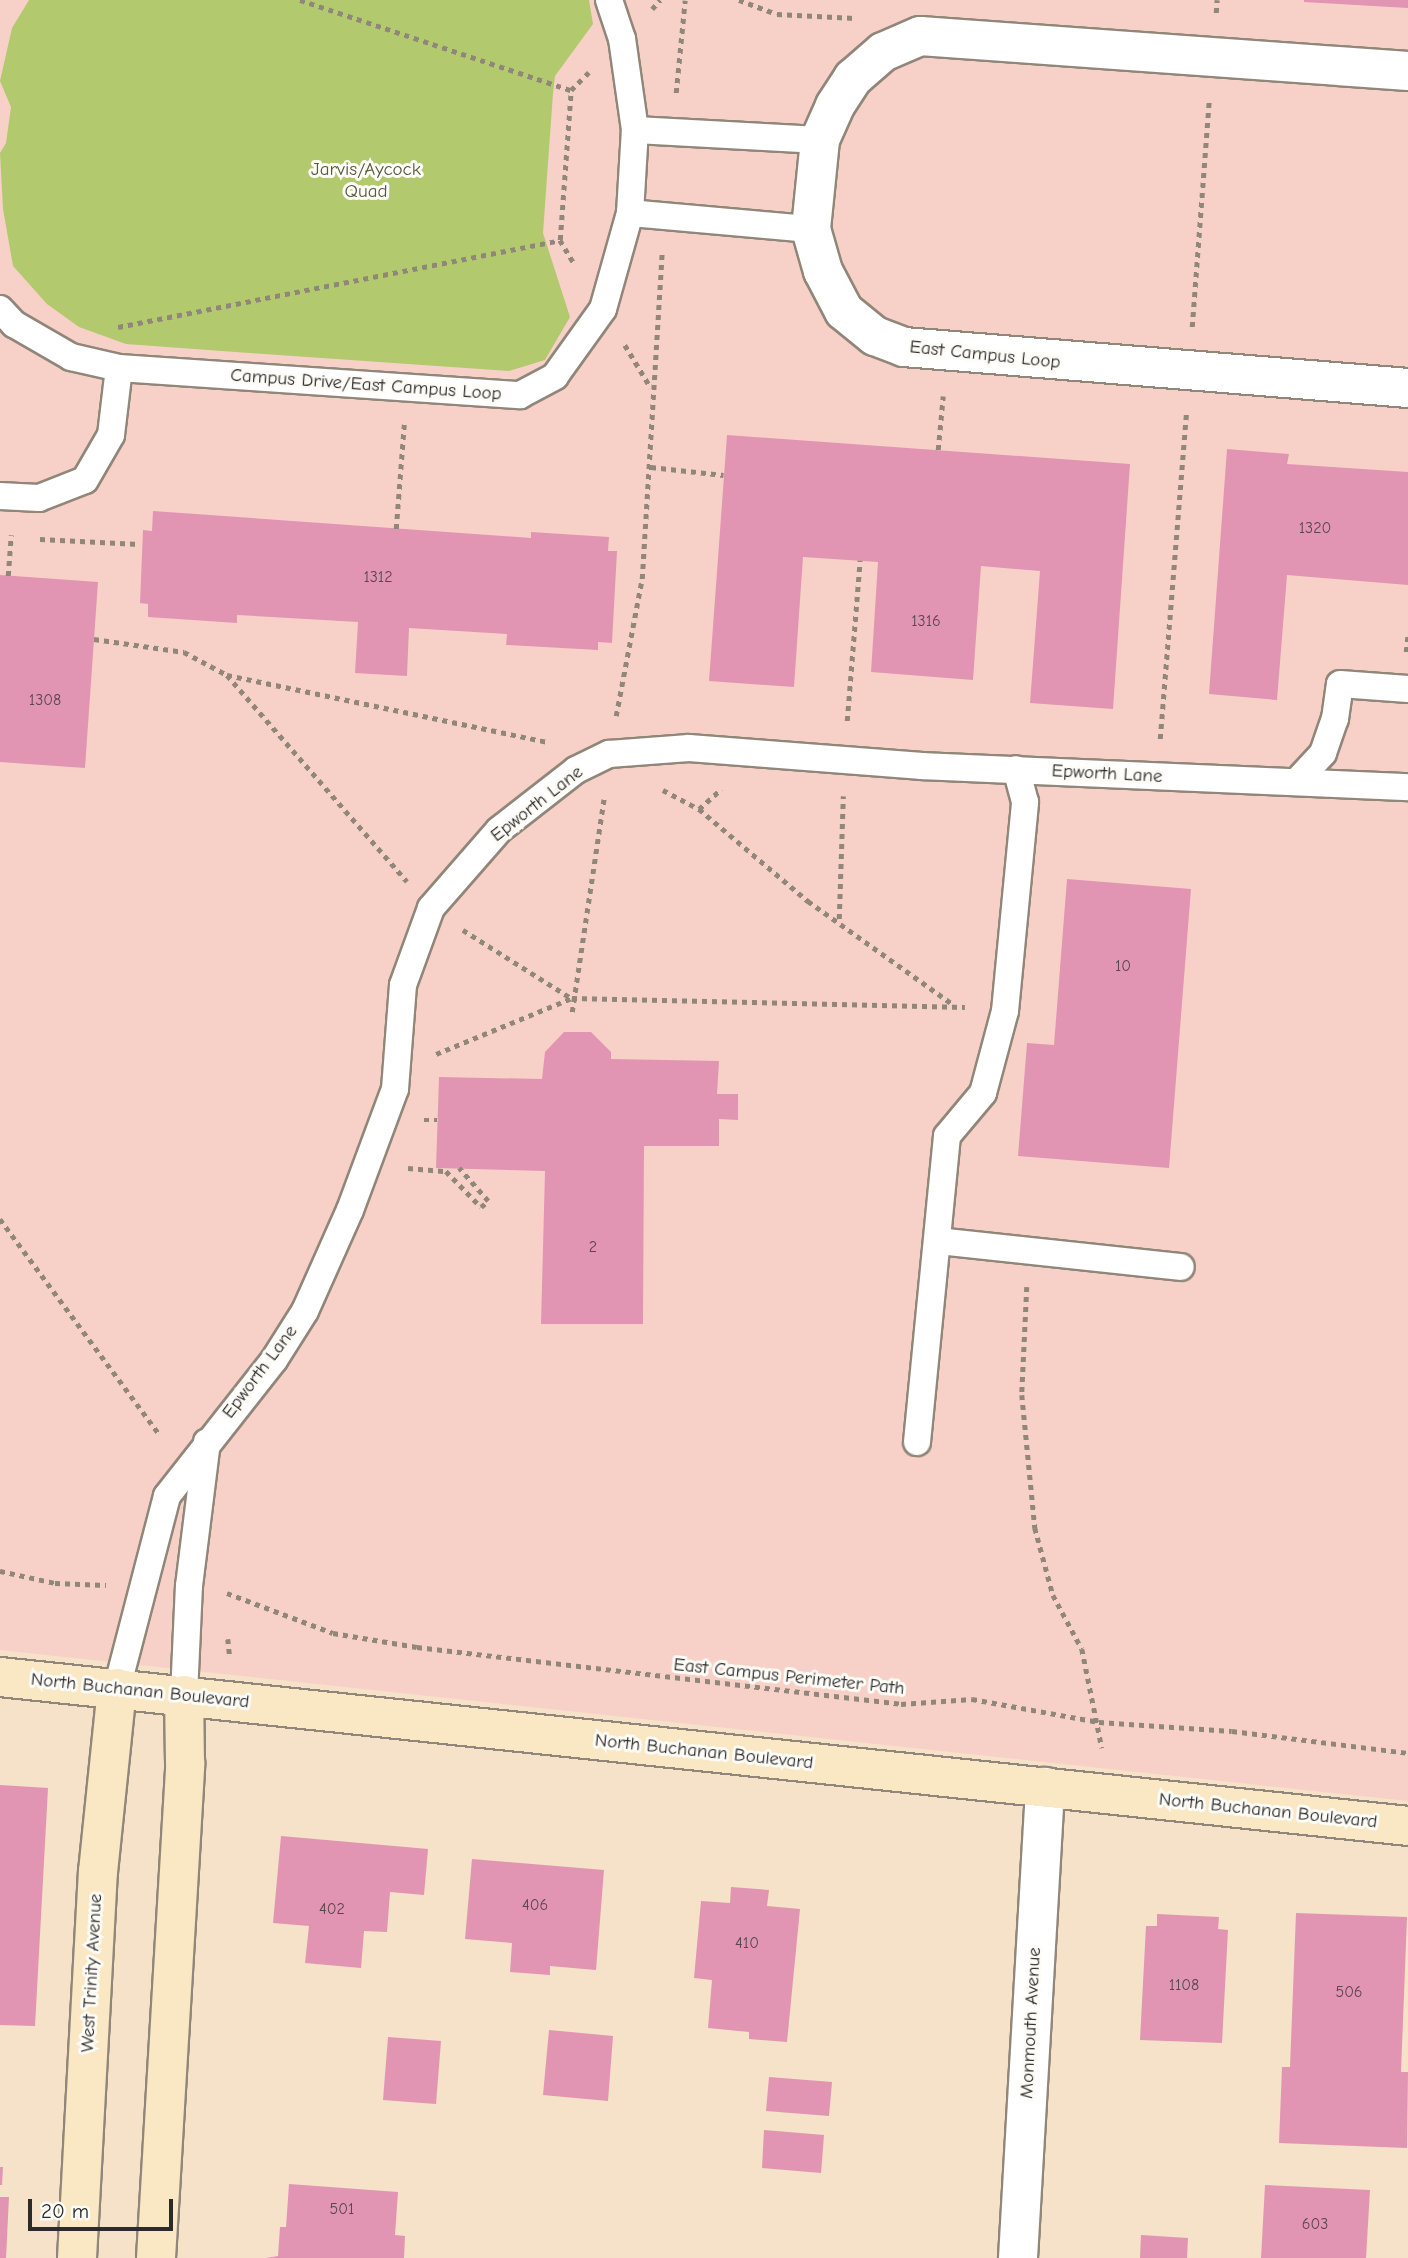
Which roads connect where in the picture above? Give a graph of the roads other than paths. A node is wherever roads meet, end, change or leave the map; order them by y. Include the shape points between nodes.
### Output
1 (609, 0) edge
2 (1408, 71) edge
3 (635, 130) junction
4 (820, 140) junction
5 (630, 213) junction
6 (811, 229) junction
7 (0, 309) edge
8 (119, 368) junction
9 (1408, 388) edge
10 (0, 496) edge
11 (1408, 689) edge
12 (1017, 769) junction
13 (1299, 779) junction
14 (1408, 787) edge
15 (938, 1241) junction
16 (1181, 1267) dead end
17 (208, 1441) junction
18 (917, 1442) dead end
19 (0, 1677) edge
20 (117, 1688) junction
21 (184, 1695) junction
22 (1045, 1787) junction
23 (1408, 1826) edge
24 (77, 2258) edge
25 (156, 2258) edge
26 (1018, 2258) edge

1 - 3 lane, Campus Drive/East Campus Loop via 622,40
2 - 4 street, East Campus Loop via 920,36 883,52 853,78
3 - 4 lane
3 - 5 lane, Campus Drive/East Campus Loop
4 - 6 street, East Campus Loop
5 - 6 lane
5 - 8 lane, Campus Drive/East Campus Loop via 603,309 555,376 520,395
6 - 9 street, East Campus Loop via 823,271 844,311 894,344 947,354
7 - 8 lane, Campus Drive/East Campus Loop via 14,324 71,357
8 - 10 lane via 111,435 85,480 39,498
11 - 13 lane via 1340,684 1335,719 1323,753
12 - 13 lane, Epworth Lane via 1250,783
12 - 15 lane via 1025,802 1005,1011 983,1093 947,1136
12 - 17 lane, Epworth Lane via 689,748 609,754 576,770 499,830 431,908 403,985 396,1089 305,1311 274,1360
13 - 14 lane, Epworth Lane
15 - 16 lane
15 - 18 lane
17 - 20 lane, Epworth Lane via 167,1496
17 - 21 lane via 189,1586
19 - 20 street, North Buchanan Boulevard
20 - 21 street, North Buchanan Boulevard
20 - 24 street, West Trinity Avenue via 98,1872
21 - 22 street, North Buchanan Boulevard
21 - 25 street via 185,1763
22 - 23 street, North Buchanan Boulevard
22 - 26 street, Monmouth Avenue

